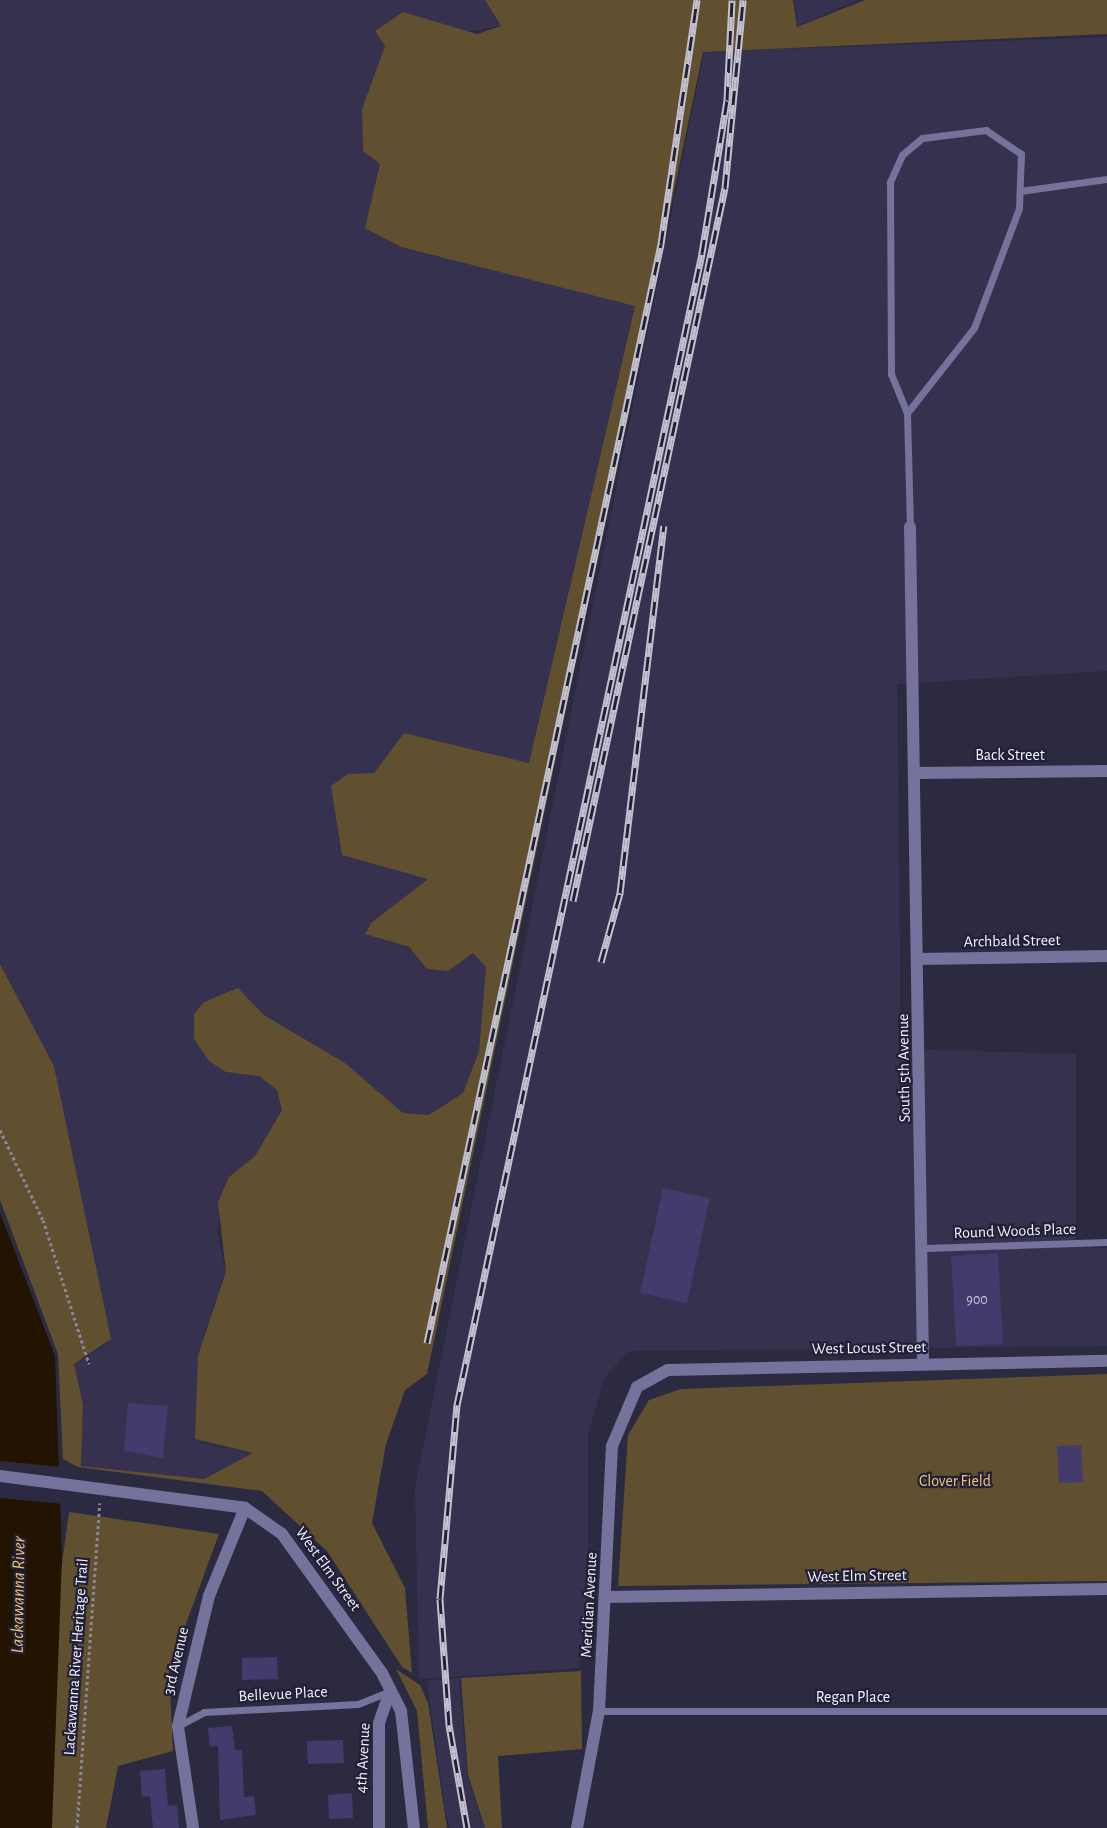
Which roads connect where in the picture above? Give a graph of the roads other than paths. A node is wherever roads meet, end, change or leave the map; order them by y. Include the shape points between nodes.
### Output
1 (1107, 179) edge
2 (1020, 191) junction
3 (907, 412) junction
4 (910, 527) joint
5 (1107, 771) edge
6 (914, 773) junction
7 (1107, 956) edge
8 (918, 958) junction
9 (1107, 1242) edge
10 (925, 1248) junction
11 (1107, 1361) edge
12 (923, 1363) junction
13 (637, 1387) joint
14 (0, 1476) edge
15 (245, 1508) junction
16 (1107, 1589) edge
17 (607, 1597) junction
18 (390, 1691) junction
19 (599, 1711) junction
20 (1107, 1711) edge
21 (178, 1726) junction
22 (193, 1828) edge
23 (379, 1828) edge
24 (414, 1828) edge
25 (577, 1828) edge

1 - 2 lane
2 - 3 lane via 1019,208 974,328
2 - 3 lane via 1022,154 986,130 922,138 902,155 891,182 891,374
3 - 4 lane
4 - 6 street, South 5th Avenue
5 - 6 street, Back Street
6 - 8 street, South 5th Avenue
7 - 8 street, Archbald Street
8 - 10 street, South 5th Avenue
9 - 10 lane, Round Woods Place
10 - 12 street, South 5th Avenue
11 - 12 street, West Locust Street
12 - 13 street, West Locust Street via 669,1370
13 - 17 street, Meridian Avenue via 612,1446
14 - 15 street, West Elm Street
15 - 18 street, West Elm Street via 282,1534
15 - 21 street, 3rd Avenue via 209,1596
16 - 17 street, West Elm Street
17 - 19 street, Meridian Avenue
18 - 21 lane, Bellevue Place via 358,1704 204,1712
18 - 23 street, 4th Avenue via 379,1723
18 - 24 street, West Elm Street via 401,1711
19 - 20 lane, Regan Place
19 - 25 street, Meridian Avenue
21 - 22 street, 3rd Avenue

